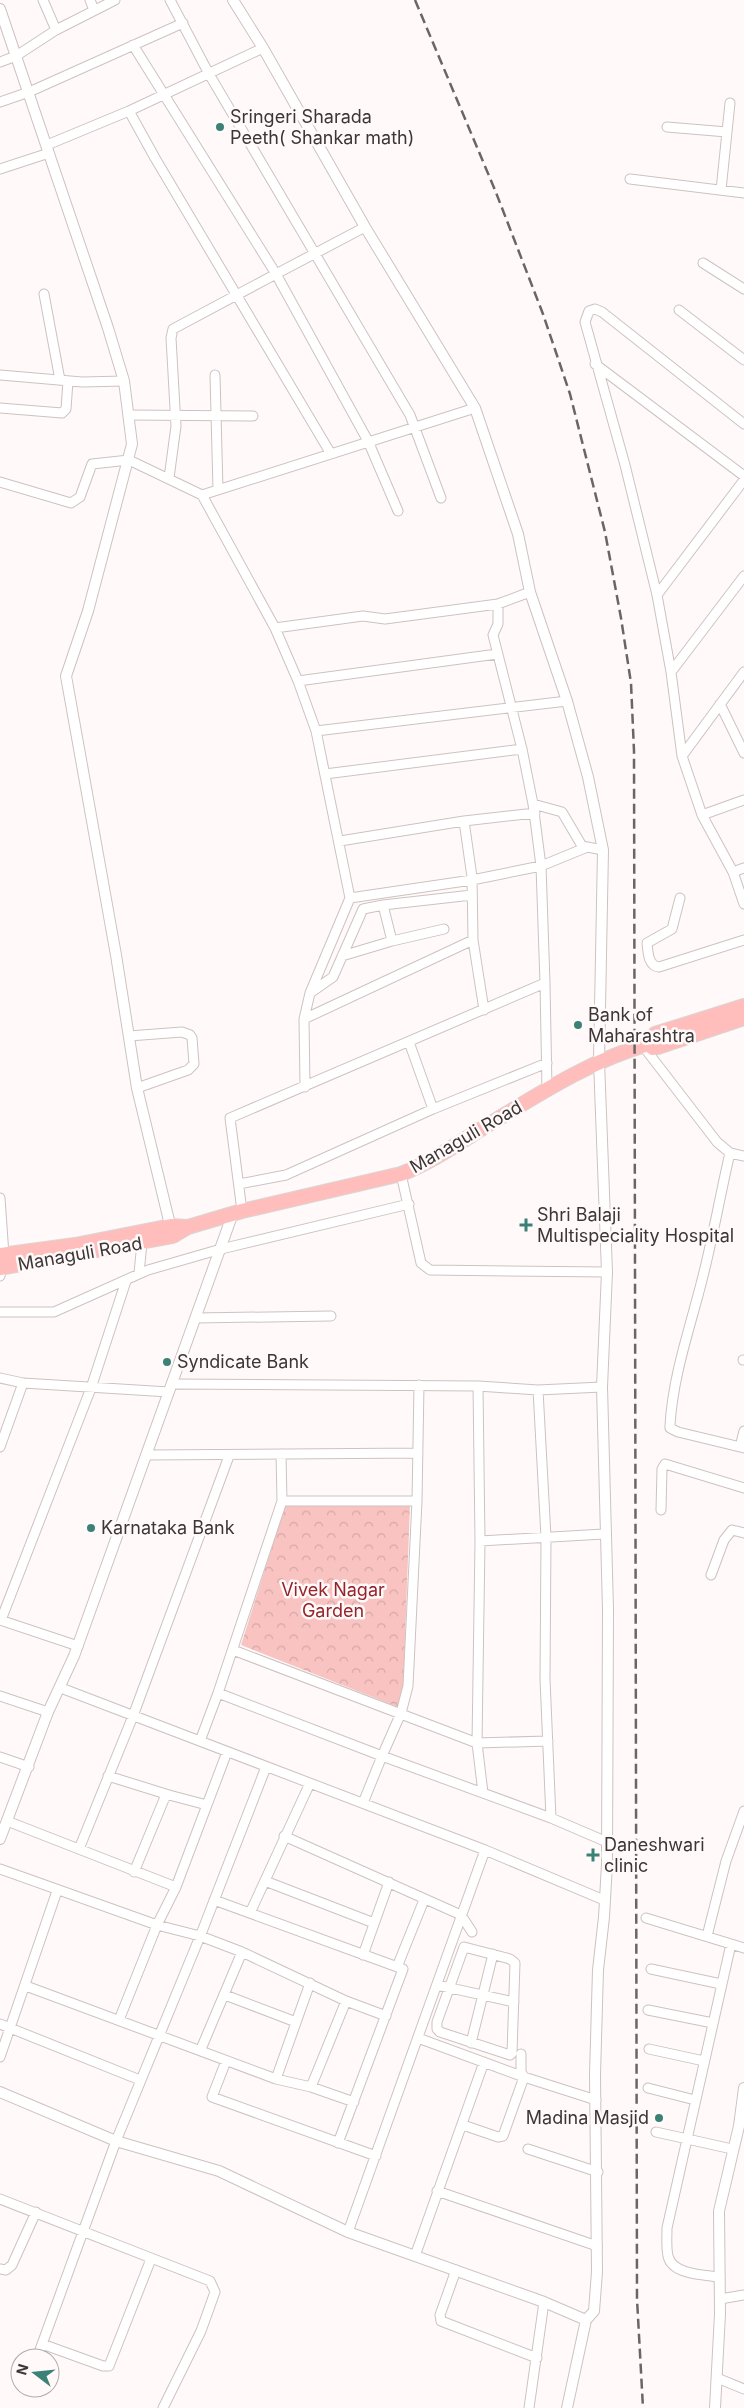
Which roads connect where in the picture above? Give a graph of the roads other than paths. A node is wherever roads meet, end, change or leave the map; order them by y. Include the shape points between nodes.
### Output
1 (43, 0) edge
2 (90, 0) edge
3 (115, 0) edge
4 (170, 0) edge
5 (232, 0) edge
6 (0, 9) edge
7 (94, 10) junction
8 (2, 21) edge
9 (183, 23) junction
10 (56, 30) junction
11 (133, 45) junction
12 (263, 48) junction
13 (16, 56) junction
14 (0, 62) edge
15 (209, 74) junction
16 (29, 92) junction
17 (162, 94) junction
18 (0, 102) edge
19 (730, 103) dead end
20 (129, 110) junction
21 (667, 127) dead end
22 (727, 132) junction
23 (48, 149) junction
24 (0, 169) edge
25 (630, 179) dead end
26 (721, 190) junction
27 (744, 193) edge
28 (365, 227) junction
29 (316, 254) junction
30 (704, 263) dead end
31 (276, 274) junction
32 (744, 289) edge
33 (44, 294) dead end
34 (238, 296) junction
35 (679, 310) dead end
36 (744, 360) edge
37 (595, 364) junction
38 (215, 375) dead end
39 (0, 376) edge
40 (64, 380) junction
41 (124, 381) junction
42 (0, 408) edge
43 (475, 408) junction
44 (129, 415) junction
45 (216, 415) junction
46 (176, 416) junction
47 (253, 416) dead end
48 (744, 424) edge
49 (415, 427) junction
50 (368, 441) junction
51 (331, 454) junction
52 (129, 460) junction
53 (744, 476) edge
54 (169, 478) junction
55 (744, 480) edge
56 (0, 482) edge
57 (218, 490) junction
58 (202, 495) junction
59 (441, 498) dead end
60 (398, 511) dead end
61 (744, 576) edge
62 (530, 592) junction
63 (657, 595) junction
64 (498, 604) junction
65 (275, 628) junction
66 (497, 654) junction
67 (671, 672) junction
68 (744, 672) edge
69 (298, 681) junction
70 (567, 701) junction
71 (720, 704) junction
72 (511, 708) junction
73 (316, 731) junction
74 (522, 749) junction
75 (744, 753) edge
76 (682, 756) junction
77 (325, 774) junction
78 (744, 800) edge
79 (534, 808) junction
80 (702, 815) junction
81 (464, 821) junction
82 (340, 841) junction
83 (585, 848) junction
84 (603, 850) junction
85 (541, 866) junction
86 (744, 868) edge
87 (733, 872) junction
88 (472, 880) junction
89 (472, 895) junction
90 (350, 898) junction
91 (680, 898) dead end
92 (744, 904) edge
93 (382, 905) junction
94 (444, 929) dead end
95 (473, 940) junction
96 (744, 940) edge
97 (392, 941) junction
98 (342, 956) junction
99 (545, 983) junction
100 (310, 993) junction
101 (744, 1006) edge
102 (484, 1010) junction
103 (744, 1018) edge
104 (304, 1020) junction
105 (128, 1036) junction
106 (409, 1042) junction
107 (646, 1045) junction
108 (599, 1060) junction
109 (546, 1063) junction
110 (305, 1087) junction
111 (137, 1088) junction
112 (547, 1089) junction
113 (433, 1109) junction
114 (730, 1153) junction
115 (744, 1156) edge
116 (401, 1174) junction
117 (239, 1184) junction
118 (0, 1198) edge
119 (409, 1204) junction
120 (238, 1212) junction
121 (172, 1231) junction
122 (142, 1243) junction
123 (221, 1249) junction
124 (1, 1264) edge
125 (607, 1272) junction
126 (139, 1273) junction
127 (126, 1281) junction
128 (0, 1312) edge
129 (331, 1316) dead end
130 (196, 1318) junction
131 (0, 1378) edge
132 (23, 1383) junction
133 (419, 1385) junction
134 (478, 1386) junction
135 (602, 1387) junction
136 (91, 1388) junction
137 (170, 1388) junction
138 (538, 1390) junction
139 (4, 1429) edge
140 (744, 1431) edge
141 (0, 1447) edge
142 (742, 1448) edge
143 (418, 1453) junction
144 (281, 1454) junction
145 (146, 1456) junction
146 (229, 1456) junction
147 (744, 1488) edge
148 (282, 1501) junction
149 (417, 1501) junction
150 (661, 1510) dead end
151 (744, 1533) edge
152 (604, 1534) junction
153 (546, 1537) junction
154 (480, 1541) junction
155 (711, 1575) dead end
156 (1, 1620) edge
157 (78, 1646) junction
158 (233, 1650) junction
159 (61, 1688) junction
160 (218, 1693) junction
161 (0, 1696) edge
162 (48, 1712) junction
163 (401, 1713) junction
164 (134, 1716) junction
165 (200, 1741) junction
166 (548, 1741) junction
167 (477, 1743) junction
168 (227, 1752) junction
169 (382, 1756) junction
170 (0, 1757) edge
171 (28, 1767) junction
172 (266, 1767) junction
173 (108, 1776) junction
174 (310, 1784) junction
175 (483, 1793) junction
176 (169, 1795) junction
177 (363, 1803) junction
178 (207, 1805) junction
179 (744, 1811) edge
180 (551, 1818) junction
181 (3, 1830) edge
182 (284, 1836) junction
183 (607, 1842) junction
184 (79, 1849) junction
185 (485, 1850) junction
186 (0, 1869) edge
187 (134, 1872) junction
188 (266, 1881) junction
189 (389, 1882) junction
190 (176, 1887) junction
191 (57, 1890) junction
192 (214, 1900) junction
193 (424, 1900) junction
194 (604, 1900) junction
195 (250, 1913) junction
196 (461, 1915) junction
197 (646, 1918) dead end
198 (374, 1923) junction
199 (156, 1925) junction
200 (472, 1932) dead end
201 (200, 1936) junction
202 (707, 1936) junction
203 (731, 1944) junction
204 (744, 1948) edge
205 (242, 1952) junction
206 (493, 1954) junction
207 (363, 1955) junction
208 (397, 1967) junction
209 (651, 1969) dead end
210 (310, 1983) junction
211 (721, 1984) junction
212 (437, 1985) junction
213 (26, 1986) junction
214 (449, 1988) junction
215 (224, 1995) junction
216 (484, 1995) junction
217 (346, 2001) junction
218 (514, 2002) junction
219 (648, 2010) dead end
220 (386, 2016) junction
221 (119, 2020) junction
222 (296, 2022) junction
223 (713, 2023) junction
224 (0, 2024) edge
225 (10, 2030) junction
226 (159, 2036) junction
227 (418, 2038) junction
228 (471, 2043) junction
229 (649, 2049) dead end
230 (201, 2050) junction
231 (521, 2054) dead end
232 (0, 2057) edge
233 (226, 2061) junction
234 (704, 2061) junction
235 (484, 2062) junction
236 (524, 2077) junction
237 (276, 2079) junction
238 (140, 2080) junction
239 (311, 2087) junction
240 (648, 2088) dead end
241 (744, 2088) edge
242 (0, 2092) edge
243 (596, 2100) junction
244 (695, 2100) junction
245 (354, 2102) junction
246 (463, 2125) junction
247 (741, 2127) edge
248 (656, 2132) dead end
249 (687, 2139) junction
250 (116, 2141) junction
251 (338, 2142) junction
252 (528, 2149) dead end
253 (732, 2149) junction
254 (376, 2156) junction
255 (598, 2172) junction
256 (437, 2191) junction
257 (0, 2199) edge
258 (36, 2212) junction
259 (82, 2231) junction
260 (348, 2232) junction
261 (597, 2246) junction
262 (415, 2256) junction
263 (151, 2259) junction
264 (0, 2269) edge
265 (456, 2270) junction
266 (720, 2277) junction
267 (744, 2295) edge
268 (720, 2299) junction
269 (544, 2302) junction
270 (586, 2320) junction
271 (42, 2344) junction
272 (41, 2348) edge
273 (537, 2358) junction
274 (717, 2378) junction
275 (744, 2389) edge
276 (163, 2408) edge
277 (529, 2408) edge
278 (567, 2408) edge
279 (716, 2408) edge

1 - 10 street
2 - 7 street
3 - 7 street
4 - 9 street
5 - 12 street
6 - 8 street
7 - 10 street
8 - 13 street
9 - 11 street
9 - 15 street
10 - 13 street
11 - 16 street
11 - 17 street
12 - 15 street
12 - 28 street
13 - 14 street
13 - 16 street
15 - 17 street
15 - 29 street
16 - 18 street
16 - 23 street
17 - 20 street
17 - 31 street
19 - 22 street
20 - 23 street
20 - 34 street
21 - 22 street
22 - 26 street
23 - 24 street
23 - 41 street
25 - 26 street
26 - 27 street
28 - 29 street
28 - 43 street
29 - 31 street
29 - 49 street
30 - 32 street
31 - 34 street
31 - 50 street
33 - 40 street
34 - 46 street via 173,329
34 - 51 street
35 - 36 street
37 - 48 street via 585,322 589,311 595,309
37 - 53 street
37 - 63 street via 625,465
38 - 45 street
39 - 40 street
40 - 41 street
40 - 42 street via 66,409 62,413
41 - 44 street
43 - 49 street
43 - 62 street via 518,534
44 - 46 street
44 - 52 street via 132,444
45 - 46 street
45 - 47 street
45 - 57 street
46 - 54 street
49 - 50 street
49 - 59 street
50 - 51 street
50 - 60 street
51 - 57 street
52 - 54 street
52 - 56 street via 92,464 80,497 71,503
52 - 105 street via 120,483 88,612 66,676
54 - 58 street
55 - 63 street
57 - 58 street
58 - 65 street
61 - 67 street
62 - 64 street
62 - 70 street
63 - 67 street
64 - 65 street via 385,619 363,616
64 - 66 street via 498,624 493,635
65 - 69 street
66 - 69 street
66 - 72 street
67 - 76 street
68 - 71 street
69 - 73 street
70 - 72 street
70 - 84 street via 588,777
71 - 75 street
71 - 76 street
72 - 73 street
72 - 74 street
73 - 77 street
74 - 77 street
74 - 79 street
76 - 80 street
77 - 82 street
78 - 80 street
79 - 81 street
79 - 83 street via 562,812
79 - 85 street
80 - 87 street
81 - 82 street
81 - 88 street
82 - 90 street
83 - 84 street
83 - 85 street
84 - 108 street
85 - 88 street
85 - 99 street
86 - 87 street
87 - 92 street
88 - 89 street
88 - 90 street
89 - 93 street
89 - 95 street
90 - 100 street
91 - 96 street via 672,929 647,943 654,967
93 - 97 street
93 - 98 street via 362,911
94 - 97 street
95 - 102 street
95 - 104 street
97 - 98 street
98 - 100 street via 330,980
99 - 102 street
99 - 109 street
100 - 104 street
101 - 107 main road, Managuli Road via 655,1034
102 - 106 street
103 - 107 main road, Managuli Road via 658,1047
104 - 110 street
105 - 111 street
105 - 111 street via 182,1032 192,1038 195,1059 188,1070
106 - 110 street
106 - 113 street
107 - 108 main road, Managuli Road
107 - 114 street via 717,1142
108 - 112 main road, Managuli Road
108 - 125 street
109 - 112 street
109 - 113 street
110 - 117 street via 230,1118
111 - 121 street
112 - 116 main road, Managuli Road via 424,1165
113 - 117 street via 286,1175
114 - 115 street
114 - 142 street via 672,1396 670,1428
116 - 119 street
116 - 120 main road, Managuli Road
117 - 120 street
118 - 124 street
119 - 123 street
119 - 125 street via 421,1263 430,1270
120 - 121 main road, Managuli Road
120 - 123 street
121 - 122 main road, Managuli Road
121 - 124 main road, Managuli Road via 75,1245
122 - 124 main road, Managuli Road
122 - 126 street
123 - 126 street
123 - 130 street
125 - 135 street
126 - 127 street
127 - 128 street via 54,1312
127 - 136 street
129 - 130 street
130 - 137 street
131 - 132 street
132 - 136 street
132 - 139 street
133 - 134 street
133 - 137 street
133 - 143 street
134 - 138 street
134 - 154 street
135 - 138 street
135 - 152 street
136 - 137 street
136 - 156 street
137 - 145 street
138 - 153 street
139 - 141 street
140 - 142 street
143 - 144 street
143 - 149 street
144 - 146 street
144 - 148 street
145 - 146 street
145 - 157 street
146 - 164 street
147 - 150 street via 665,1464 662,1469
148 - 149 street
148 - 158 street
149 - 163 street via 408,1686
151 - 155 street via 732,1530 724,1540
152 - 153 street
152 - 183 street via 608,1609
153 - 154 street
153 - 166 street
154 - 167 street
156 - 157 street
157 - 159 street
158 - 160 street
158 - 163 street
159 - 162 street
159 - 164 street
160 - 165 street
160 - 169 street
161 - 162 street
162 - 171 street
163 - 167 street
163 - 169 street
164 - 165 street
164 - 173 street
165 - 168 street
166 - 167 street
166 - 180 street
167 - 175 street
168 - 172 street
168 - 178 street
169 - 175 street
169 - 177 street
170 - 171 street
171 - 181 street
172 - 174 street
172 - 192 street
173 - 176 street
173 - 184 street
174 - 177 street
174 - 182 street
175 - 180 street
176 - 178 street
176 - 187 street via 163,1800
177 - 185 street
178 - 190 street
179 - 202 street via 726,1861
180 - 183 street
181 - 184 street
182 - 188 street
182 - 189 street
183 - 194 street
184 - 187 street
185 - 194 street
185 - 196 street
186 - 191 street
187 - 190 street
188 - 195 street
188 - 198 street
189 - 193 street
189 - 198 street
190 - 199 street
191 - 199 street
191 - 213 street
192 - 195 street
192 - 201 street
193 - 196 street
193 - 208 street
194 - 243 street via 598,1970
195 - 207 street
196 - 200 street
196 - 212 street
197 - 202 street
198 - 207 street
199 - 201 street
199 - 221 street
201 - 205 street
201 - 226 street
202 - 203 street
203 - 204 street
203 - 211 street
205 - 210 street
205 - 215 street
206 - 214 street via 464,1947
206 - 216 street
206 - 218 street via 515,1963
207 - 208 street
208 - 220 street via 403,1969
209 - 211 street
210 - 217 street
210 - 222 street
211 - 223 street
212 - 214 street
212 - 227 street
213 - 221 street
213 - 225 street
214 - 216 street
214 - 228 street via 437,2029
215 - 222 street
215 - 230 street
216 - 218 street
216 - 228 street
217 - 220 street
217 - 239 street
218 - 228 street via 512,2053 506,2055
219 - 223 street
220 - 245 street
221 - 226 street
222 - 237 street
223 - 234 street
224 - 225 street
225 - 232 street
225 - 238 street
226 - 230 street
226 - 238 street
227 - 235 street
227 - 254 street
229 - 234 street
230 - 233 street
231 - 236 street
233 - 237 street
233 - 251 street via 212,2097
234 - 244 street
235 - 236 street
235 - 246 street
236 - 243 street
236 - 246 street via 503,2136
237 - 239 street
238 - 250 street
239 - 245 street
240 - 244 street
241 - 247 street
242 - 250 street
243 - 255 street
244 - 249 street
245 - 251 street
246 - 256 street
247 - 253 street
248 - 249 street
249 - 253 street
249 - 266 street via 666,2228 668,2257 684,2271
250 - 259 street
250 - 260 street via 219,2171
251 - 254 street
252 - 255 street
253 - 266 street via 719,2211
254 - 260 street
255 - 261 street
256 - 261 street
256 - 262 street
257 - 258 street
258 - 259 street
258 - 264 street via 12,2265 6,2270
259 - 263 street
259 - 271 street
260 - 262 street
261 - 270 street via 594,2311
262 - 265 street
263 - 271 street via 108,2366
263 - 276 street via 210,2281 214,2288 201,2331
265 - 269 street
265 - 273 street via 440,2315 441,2321
266 - 268 street
267 - 268 street
268 - 274 street
269 - 270 street
269 - 273 street
270 - 278 street
271 - 272 street
273 - 277 street
274 - 275 street
274 - 279 street

